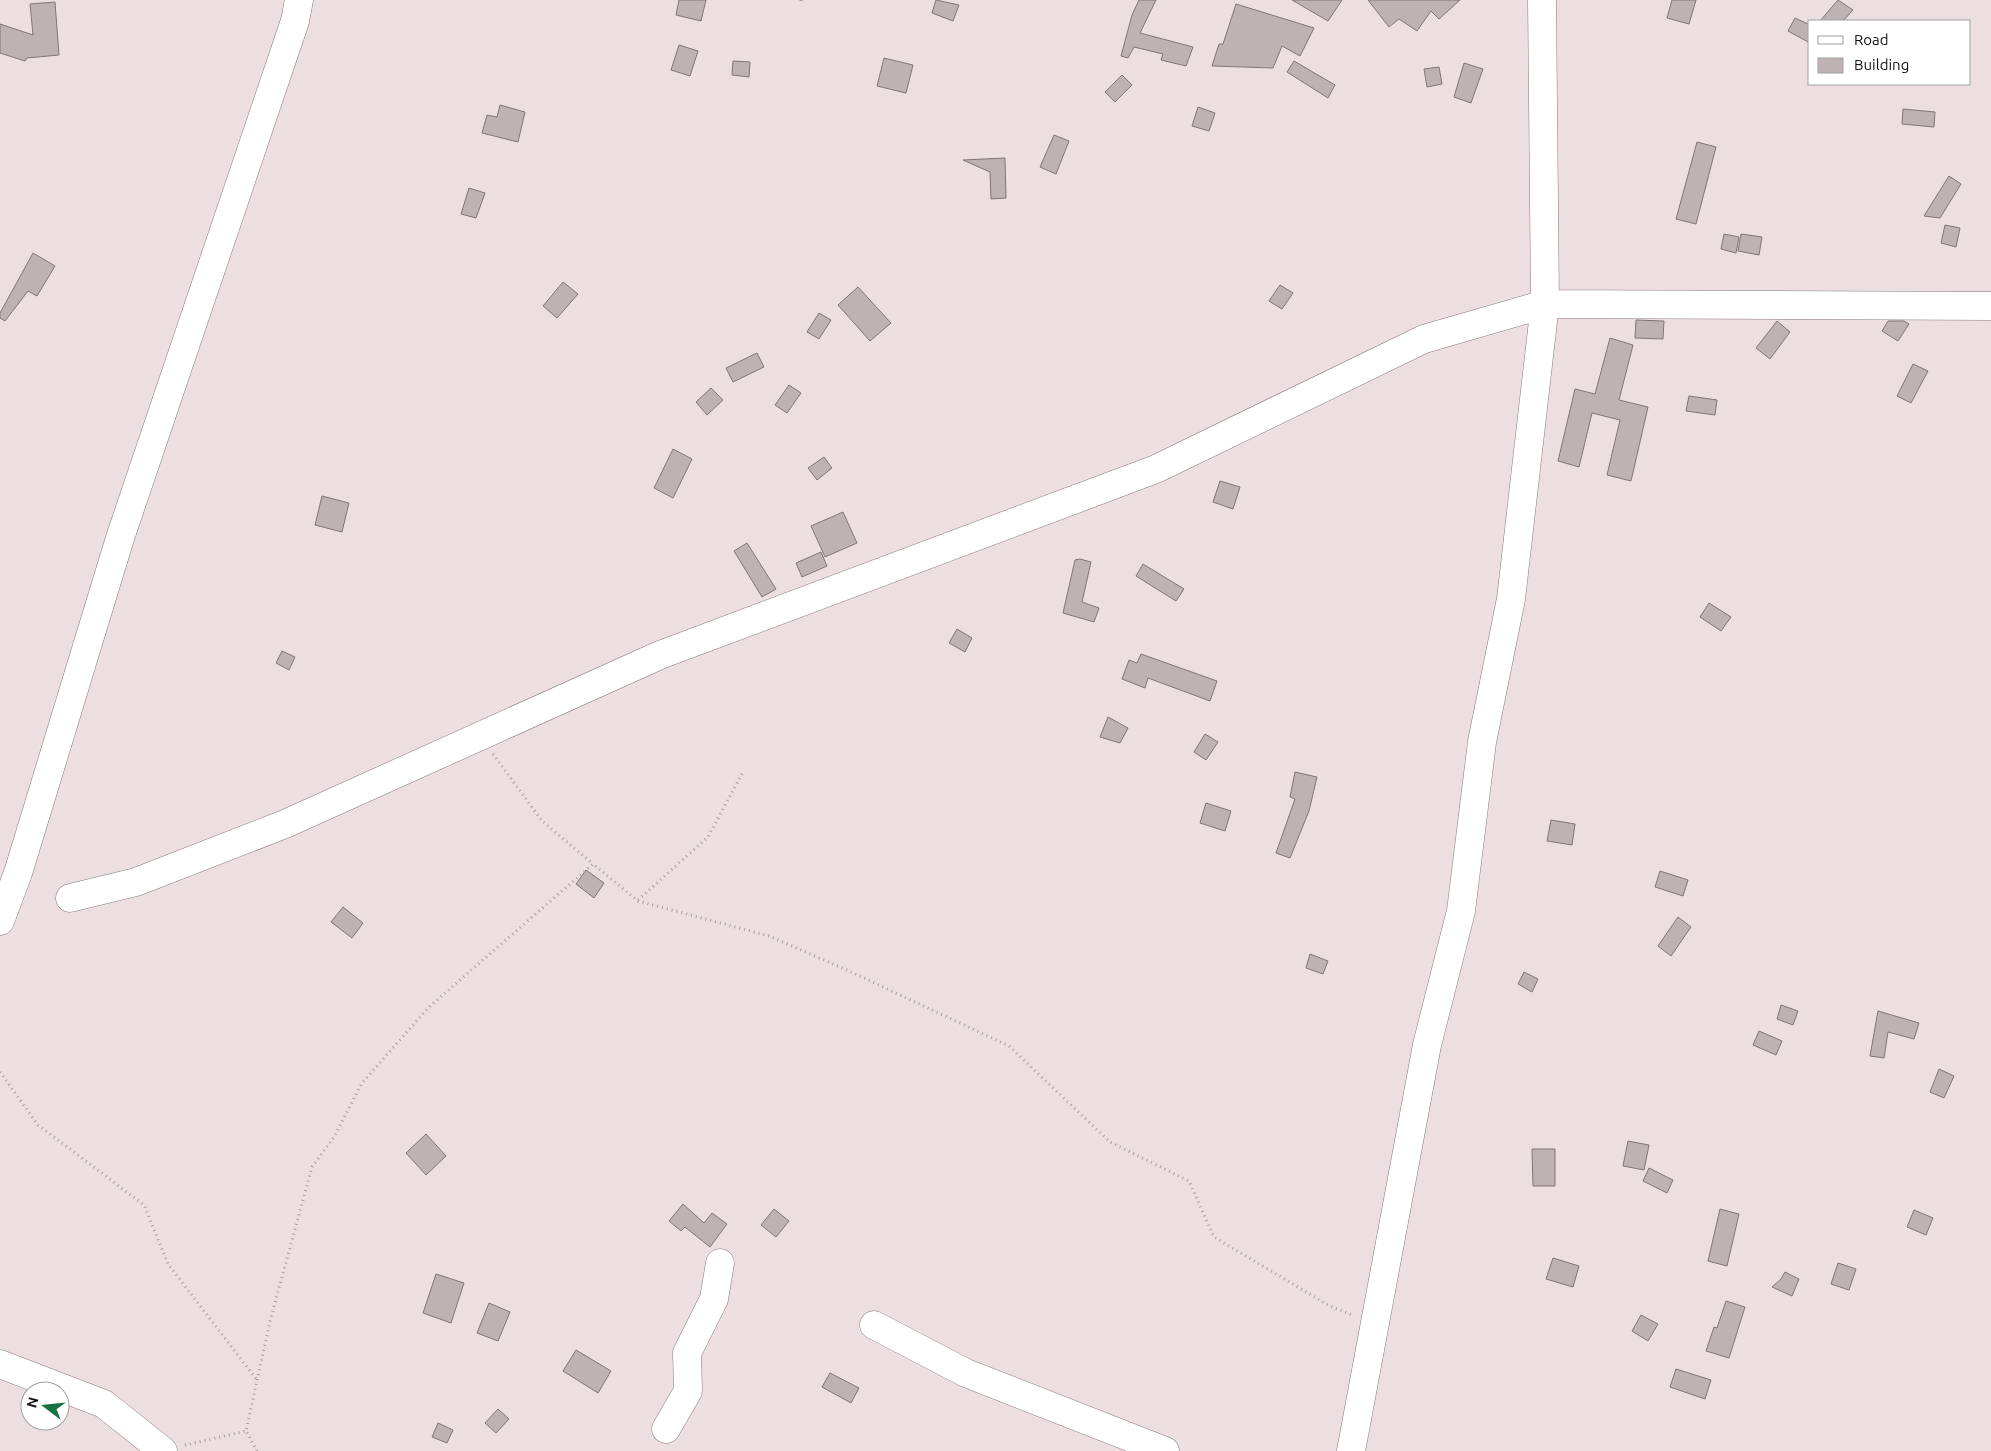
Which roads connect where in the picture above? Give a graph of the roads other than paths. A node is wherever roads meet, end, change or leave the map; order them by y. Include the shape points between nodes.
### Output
1 (298, 0) edge
2 (1542, 0) edge
3 (1545, 304) junction
4 (1991, 306) edge
5 (70, 898) dead end
6 (0, 921) edge
7 (720, 1263) dead end
8 (874, 1325) dead end
9 (0, 1364) edge
10 (666, 1429) dead end
11 (163, 1450) edge
12 (1165, 1451) edge
13 (1351, 1451) edge

1 - 6 street via 295,20 120,538
2 - 3 street
3 - 4 street
3 - 5 street via 1424,339 1156,469 660,655 276,827 136,882
3 - 13 street via 1511,599 1482,742 1461,911 1427,1045
7 - 10 street via 714,1299 687,1353 688,1391
8 - 12 street via 966,1372
9 - 11 street via 104,1404

